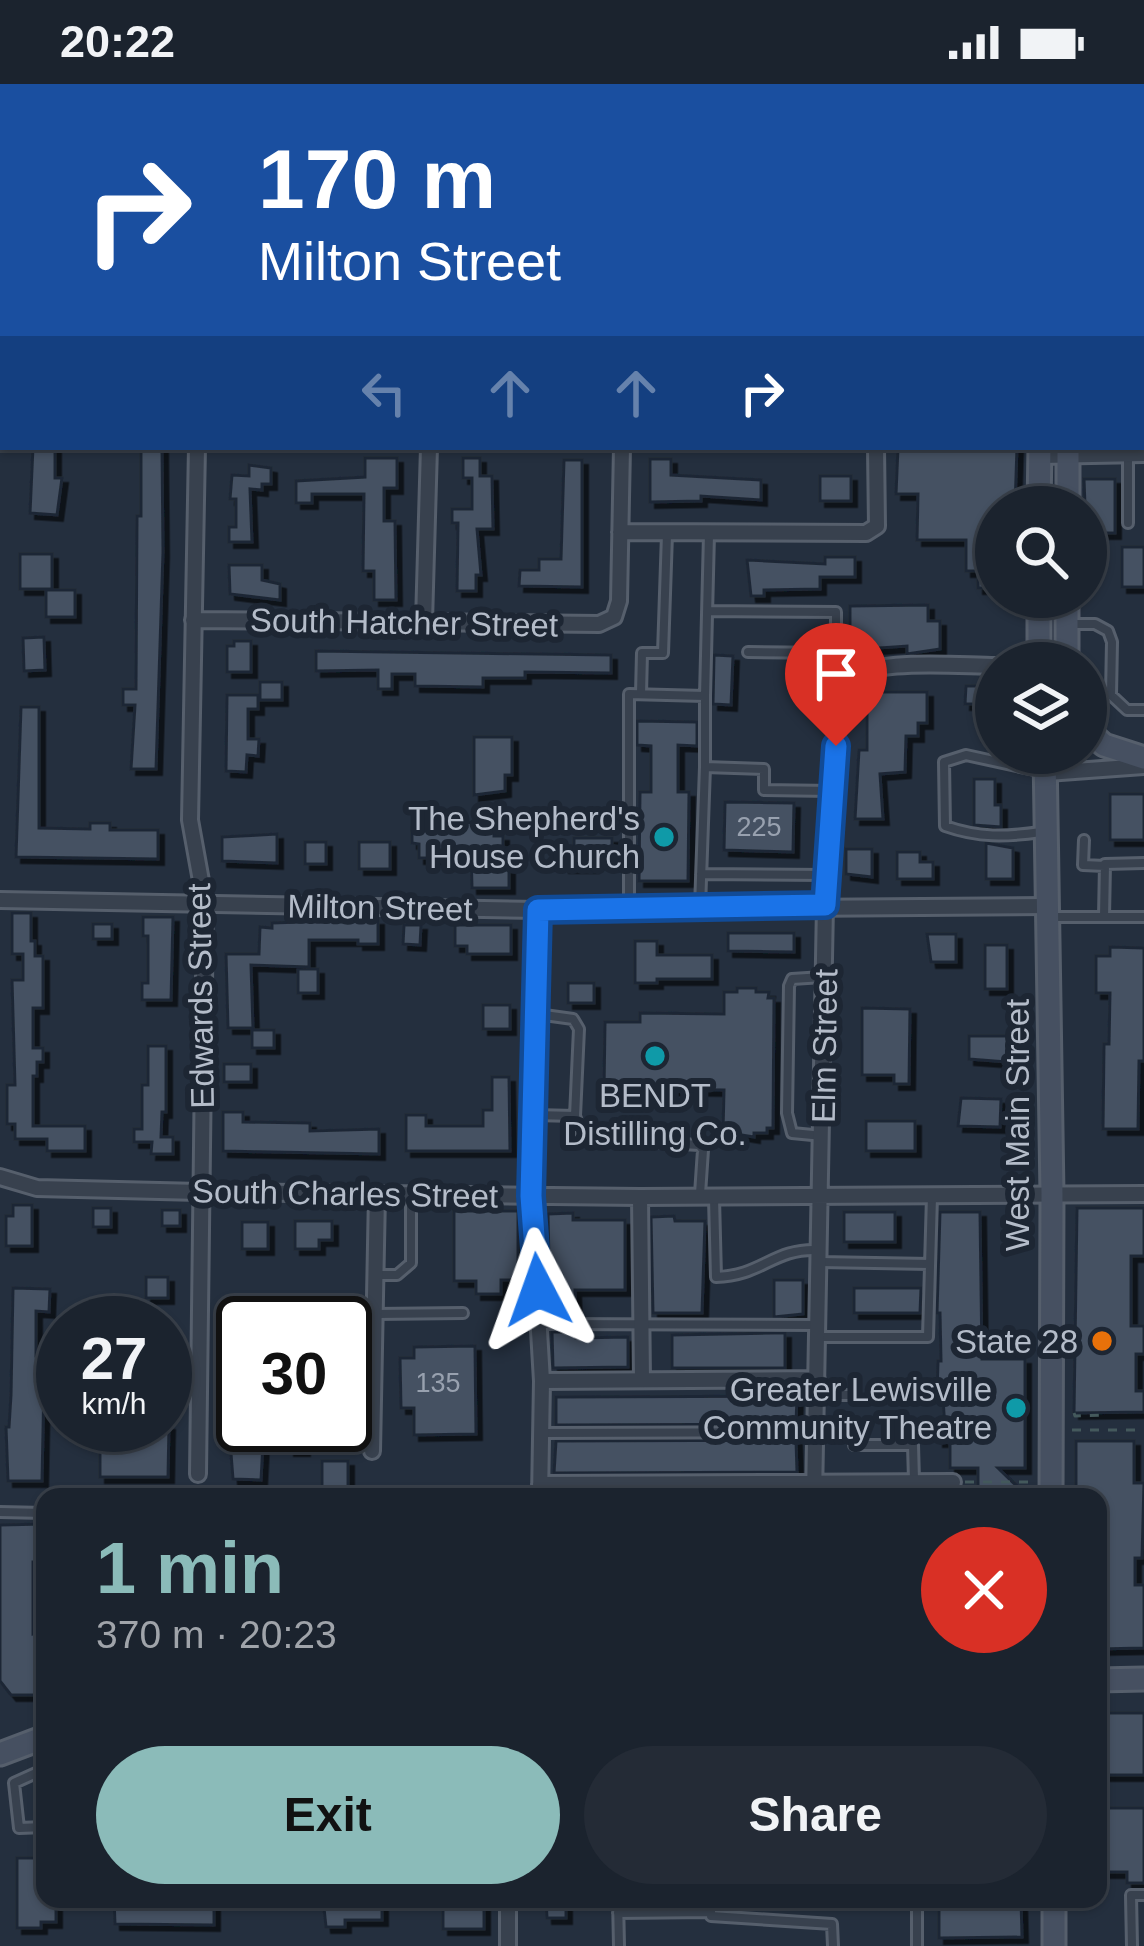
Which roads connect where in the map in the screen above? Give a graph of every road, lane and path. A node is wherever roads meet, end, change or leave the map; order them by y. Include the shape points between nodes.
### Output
1 (197, 450) edge
2 (429, 450) edge
3 (622, 450) edge
4 (876, 450) edge
5 (1068, 450) edge
6 (1040, 452) edge
7 (1138, 452) edge
8 (1039, 486) edge
9 (1068, 486) edge
10 (1128, 523) dead end
11 (620, 532) junction
12 (667, 532) junction
13 (709, 532) junction
14 (707, 611) junction
15 (1067, 618) edge
16 (193, 620) junction
17 (424, 622) junction
18 (1067, 623) junction
19 (1067, 642) edge
20 (748, 652) dead end
21 (836, 653) junction
22 (975, 666) edge
23 (840, 685) junction
24 (641, 694) junction
25 (705, 696) junction
26 (1144, 710) edge
27 (1107, 743) edge
28 (975, 756) edge
29 (1107, 762) edge
30 (1144, 762) edge
31 (705, 767) junction
32 (1046, 774) edge
33 (831, 791) junction
34 (1047, 831) junction
35 (1084, 840) dead end
36 (1144, 863) edge
37 (1105, 866) junction
38 (701, 874) junction
39 (828, 875) junction
40 (0, 900) edge
41 (206, 903) junction
42 (825, 905) junction
43 (700, 907) junction
44 (629, 908) junction
45 (538, 910) junction
46 (1048, 911) junction
47 (1104, 917) junction
48 (1144, 917) edge
49 (825, 977) junction
50 (536, 1014) junction
51 (532, 1115) junction
52 (575, 1116) junction
53 (823, 1136) junction
54 (0, 1177) edge
55 (200, 1192) junction
56 (377, 1194) junction
57 (411, 1194) junction
58 (1052, 1194) junction
59 (1144, 1194) edge
60 (932, 1195) junction
61 (531, 1196) junction
62 (707, 1196) junction
63 (821, 1196) junction
64 (640, 1197) junction
65 (820, 1256) junction
66 (930, 1264) junction
67 (376, 1275) junction
68 (464, 1313) dead end
69 (376, 1314) junction
70 (540, 1324) junction
71 (641, 1324) junction
72 (818, 1331) junction
73 (642, 1380) junction
74 (542, 1381) junction
75 (817, 1387) junction
76 (848, 1395) dead end
77 (1074, 1413) dead end
78 (1103, 1415) dead end
79 (1072, 1430) dead end
80 (1144, 1430) edge
81 (816, 1432) junction
82 (542, 1433) junction
83 (854, 1445) dead end
84 (372, 1451) dead end
85 (198, 1474) dead end
86 (914, 1481) junction
87 (540, 1488) edge
88 (814, 1488) edge
89 (836, 1488) edge
90 (950, 1488) edge
91 (1043, 1488) edge
92 (0, 1512) edge
93 (36, 1513) edge
94 (1144, 1679) edge
95 (1107, 1680) edge
96 (36, 1743) edge
97 (0, 1754) edge
98 (36, 1773) edge
99 (36, 1827) edge
100 (1144, 1895) edge
101 (508, 1908) edge
102 (618, 1908) edge
103 (711, 1908) edge
104 (917, 1908) edge
105 (1054, 1908) edge
106 (711, 1912) junction
107 (618, 1913) junction
108 (508, 1946) edge
109 (619, 1946) edge
110 (833, 1946) edge
111 (917, 1946) edge
112 (1054, 1946) edge
113 (1132, 1946) edge

1 - 16 street, Edwards Street
2 - 17 street
3 - 11 street
4 - 13 street via 878,526 866,533
5 - 6 street
5 - 7 street
5 - 9 main road
6 - 8 main road
7 - 10 lane
11 - 12 street
11 - 17 street, South Hatcher Street via 619,601 614,617 599,624
12 - 13 street
12 - 24 lane via 664,653 642,653
13 - 14 lane
14 - 21 lane via 836,612
14 - 25 lane
15 - 18 main road
16 - 17 street, South Hatcher Street
16 - 41 street, Edwards Street via 190,820
18 - 19 main road
18 - 26 lane via 1108,631 1111,694 1127,710
20 - 21 lane
21 - 23 lane
22 - 23 street via 878,667 850,673
23 - 33 street, Elm Street
24 - 25 lane
24 - 44 lane via 629,694
25 - 31 lane
27 - 30 main road
28 - 34 lane via 944,762 945,826 1000,838
29 - 30 street
31 - 33 lane via 764,769 764,790
31 - 38 lane
32 - 34 main road, West Main Street
33 - 39 street, Elm Street
34 - 46 main road, West Main Street
35 - 37 lane via 1084,865
36 - 37 lane
37 - 47 lane
38 - 39 lane
38 - 43 lane
39 - 42 street, Elm Street
40 - 41 street, Milton Street
41 - 45 street, Milton Street
41 - 55 street, Edwards Street
42 - 43 street, Milton Street
42 - 46 street, Milton Street
42 - 49 street, Elm Street
43 - 44 street, Milton Street
44 - 45 street, Milton Street
45 - 50 street
46 - 47 lane
46 - 58 main road, West Main Street
47 - 48 lane
49 - 53 street, Elm Street
49 - 53 lane via 792,980 787,994 788,1128
50 - 51 street
50 - 52 lane via 573,1019 579,1029
51 - 52 lane
51 - 61 street
52 - 62 lane via 591,1141 699,1145
53 - 63 street, Elm Street
54 - 55 street, South Charles Street via 37,1188
55 - 56 street, South Charles Street
55 - 85 street, Edwards Street
56 - 57 street, South Charles Street
56 - 67 street
57 - 61 street, South Charles Street
57 - 67 lane via 412,1263 397,1275
58 - 59 street, South Charles Street
58 - 60 street, South Charles Street
58 - 91 main road, West Main Street
60 - 63 street, South Charles Street
60 - 66 lane
61 - 64 street, South Charles Street
61 - 70 street
62 - 63 street, South Charles Street
62 - 64 street, South Charles Street
62 - 65 lane via 716,1277 743,1277 792,1249
63 - 65 street, Elm Street
64 - 71 street
65 - 66 lane
65 - 72 street, Elm Street
66 - 72 lane via 928,1337
67 - 69 street
68 - 69 lane
69 - 84 street
70 - 71 lane
70 - 74 street
71 - 72 lane
71 - 73 street
72 - 75 street, Elm Street
73 - 74 street
73 - 75 street
74 - 82 street
75 - 76 lane
75 - 81 street, Elm Street
77 - 78 path
79 - 80 path
81 - 82 lane
81 - 88 street, Elm Street
82 - 87 street
83 - 86 lane via 913,1444
86 - 89 street
86 - 90 street
92 - 93 lane
94 - 95 main road
96 - 97 main road
98 - 99 lane via 14,1783 19,1828
100 - 113 lane via 1131,1895
101 - 108 street
102 - 107 lane
103 - 106 lane
104 - 111 lane
105 - 112 main road
106 - 107 lane
106 - 110 lane via 832,1924
107 - 109 lane

